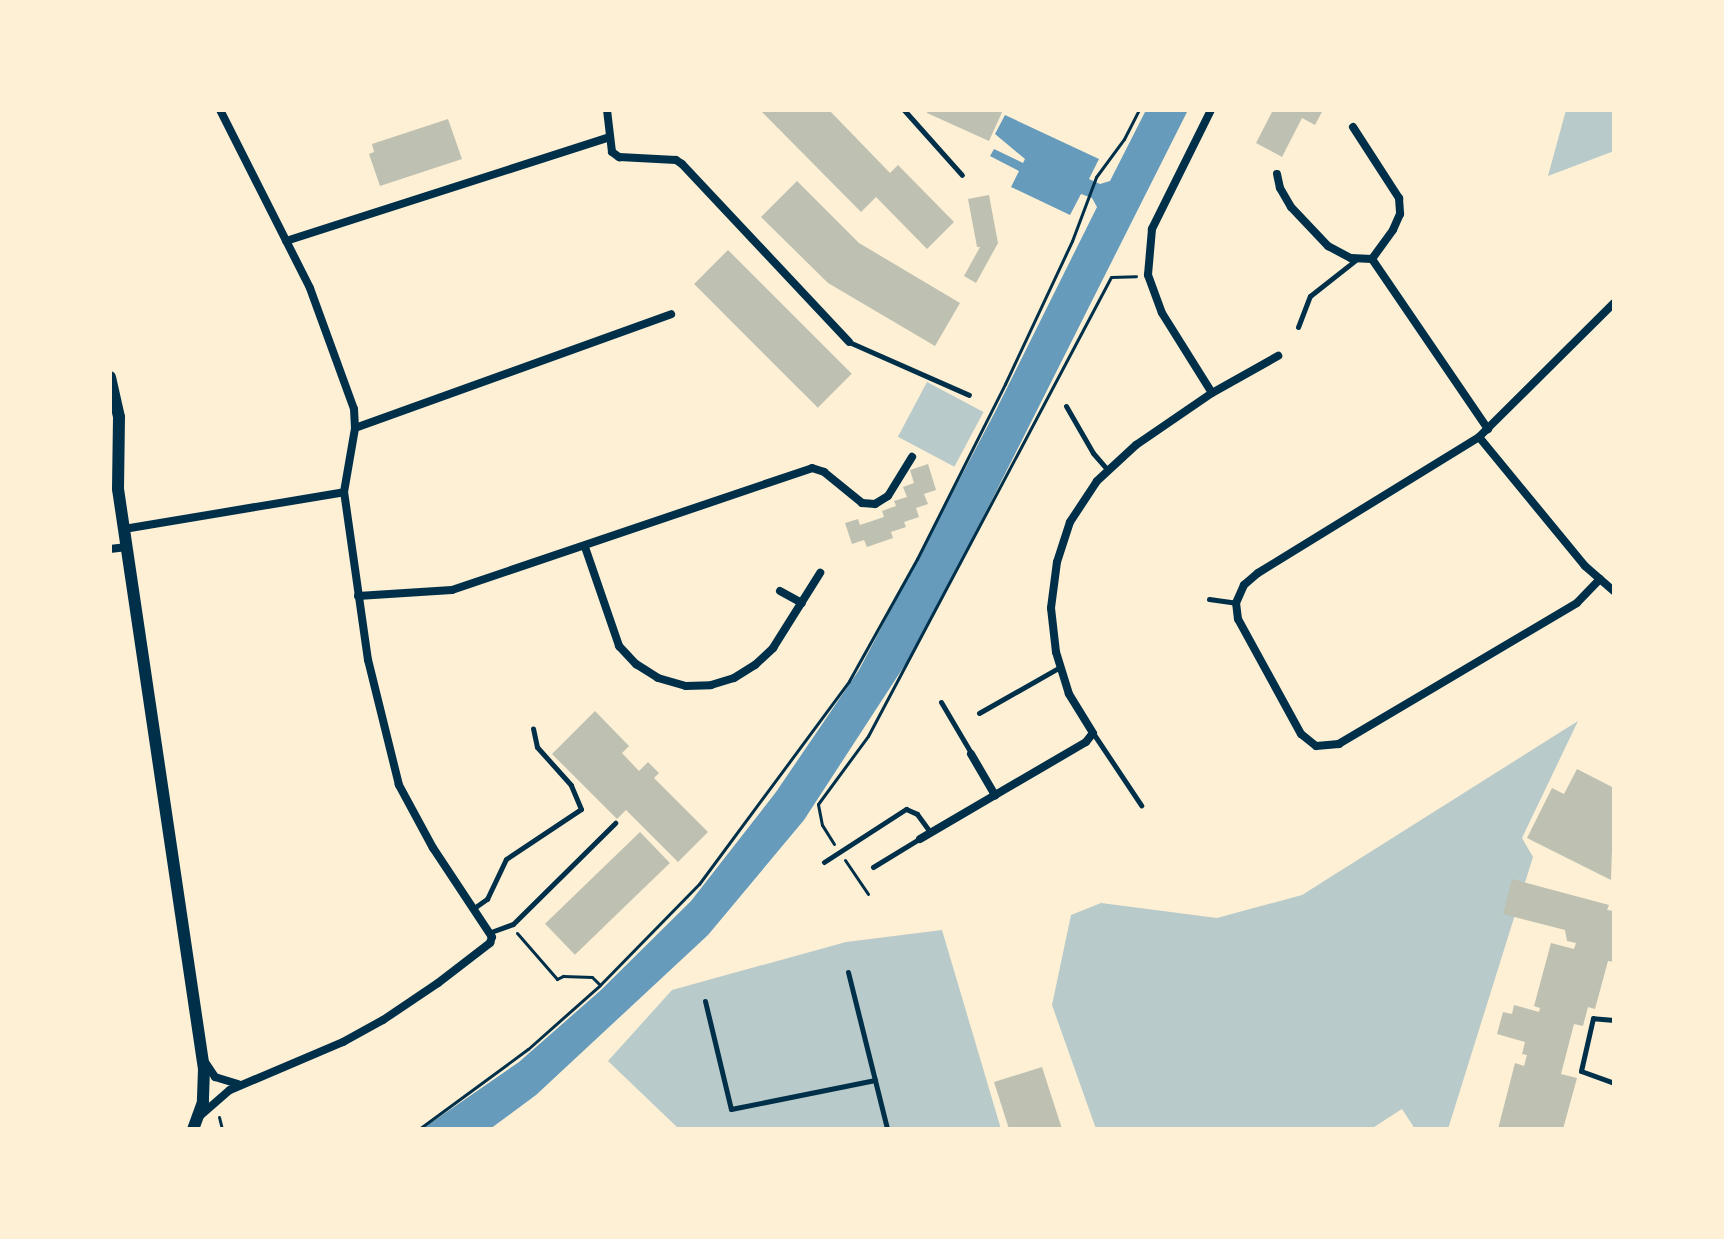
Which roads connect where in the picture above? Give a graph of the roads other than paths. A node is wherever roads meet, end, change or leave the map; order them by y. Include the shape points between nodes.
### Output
1 (220, 110) edge
2 (607, 110) edge
3 (904, 110) edge
4 (1211, 110) edge
5 (1353, 127) dead end
6 (609, 137) junction
7 (1277, 174) dead end
8 (962, 175) dead end
9 (286, 241) junction
10 (1358, 259) junction
11 (1372, 259) junction
12 (1614, 303) edge
13 (671, 314) dead end
14 (1298, 327) dead end
15 (849, 342) joint
16 (1278, 356) dead end
17 (110, 377) edge
18 (1212, 393) junction
19 (969, 395) dead end
20 (1066, 406) dead end
21 (355, 428) junction
22 (1488, 429) junction
23 (1479, 437) junction
24 (912, 457) dead end
25 (1108, 470) junction
26 (344, 492) junction
27 (124, 529) junction
28 (127, 547) junction
29 (585, 547) junction
30 (110, 549) edge
31 (820, 573) dead end
32 (1600, 579) junction
33 (1613, 588) edge
34 (780, 591) dead end
35 (358, 596) junction
36 (1209, 599) dead end
37 (802, 603) junction
38 (1236, 603) junction
39 (1060, 667) junction
40 (941, 702) dead end
41 (979, 713) dead end
42 (533, 728) dead end
43 (1093, 733) junction
44 (971, 754) joint
45 (995, 795) junction
46 (1141, 805) dead end
47 (615, 823) dead end
48 (931, 833) junction
49 (920, 839) joint
50 (824, 862) dead end
51 (873, 867) dead end
52 (474, 908) junction
53 (492, 934) junction
54 (848, 972) dead end
55 (705, 1001) dead end
56 (1614, 1020) edge
57 (202, 1053) junction
58 (875, 1080) junction
59 (1614, 1083) edge
60 (242, 1084) junction
61 (196, 1123) edge
62 (887, 1129) edge

1 - 9 street
2 - 6 street
3 - 8 lane
4 - 18 street via 1152,229 1148,275 1162,313
5 - 11 street via 1399,198 1393,230
6 - 9 street
6 - 15 street via 612,152 619,157 682,164
7 - 10 street via 1286,198 1308,227 1328,246
9 - 21 street via 327,327 354,409
10 - 11 street
10 - 14 lane via 1310,296
11 - 22 street
12 - 22 street
13 - 21 street
15 - 19 lane
16 - 18 street
17 - 27 street via 119,417 117,471
18 - 25 street
20 - 25 lane
21 - 26 street
22 - 23 street
23 - 32 street
23 - 38 street via 1258,573 1244,585
24 - 29 street via 888,496 875,504 862,503 812,468
25 - 39 street via 1070,522 1057,562 1051,608
26 - 27 street
26 - 35 street
27 - 28 street
28 - 30 street
28 - 57 street
29 - 35 street via 452,590
29 - 37 street via 619,646 658,678 686,686 723,682 755,665 773,648
31 - 37 street
32 - 33 street
32 - 38 street via 1577,603 1339,744 1316,746 1301,734 1238,619
34 - 37 street
35 - 52 street via 377,706 399,785
36 - 38 lane
39 - 41 lane
39 - 43 street via 1069,694
40 - 44 lane
42 - 52 lane via 537,747 571,785 581,809 506,859 487,899
43 - 45 street
43 - 46 lane
44 - 45 street
45 - 48 street
47 - 53 lane via 513,924
48 - 49 street
48 - 50 lane via 917,814 906,809
49 - 51 lane
52 - 53 street
53 - 60 street via 490,943 383,1020
54 - 58 lane
55 - 58 lane via 731,1109
56 - 59 lane via 1593,1018 1581,1071
57 - 60 street via 215,1077
57 - 61 street via 205,1086
58 - 62 lane
60 - 61 street via 219,1098

